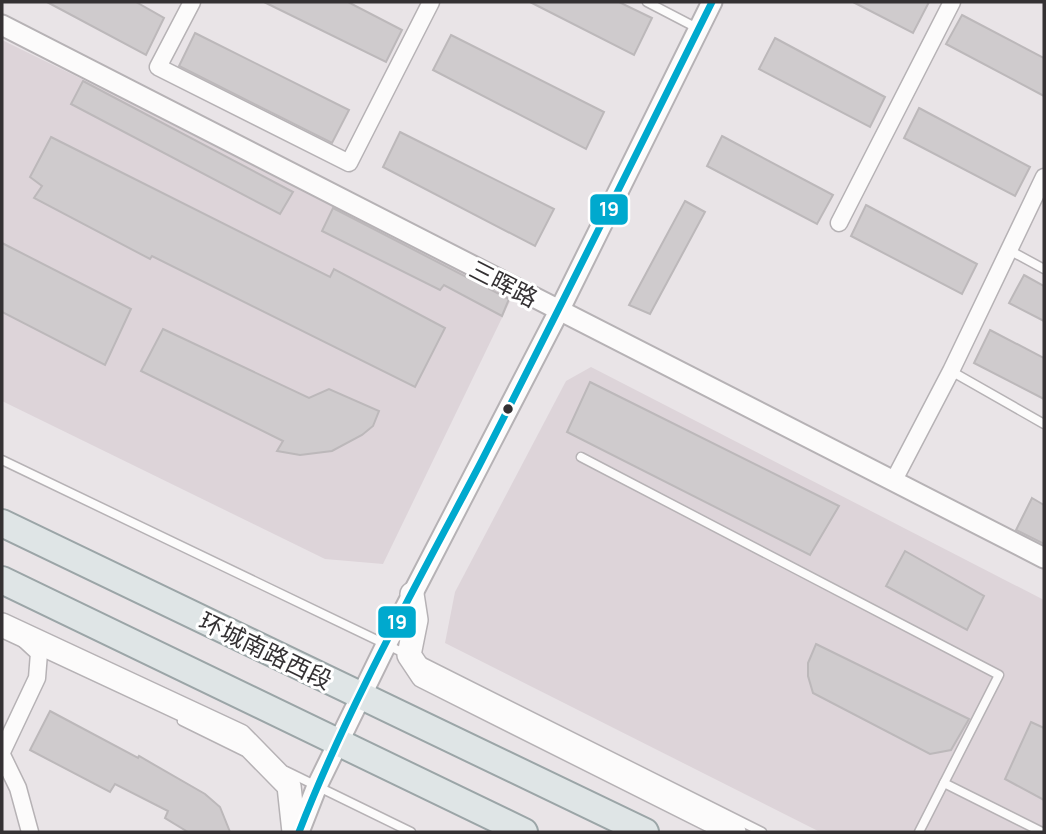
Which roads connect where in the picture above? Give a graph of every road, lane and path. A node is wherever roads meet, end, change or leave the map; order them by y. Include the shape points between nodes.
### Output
1 (192, 2) edge
2 (431, 2) edge
3 (647, 2) edge
4 (712, 2) edge
5 (952, 2) edge
6 (2, 25) edge
7 (699, 29) junction
8 (1044, 177) edge
9 (1040, 195) edge
10 (839, 223) dead end
11 (1009, 250) junction
12 (1044, 269) edge
13 (559, 311) junction
14 (951, 371) junction
15 (1044, 424) edge
16 (581, 457) dead end
17 (2, 460) edge
18 (894, 480) junction
19 (2, 523) edge
20 (1044, 558) edge
21 (2, 580) edge
22 (412, 594) junction
23 (7, 629) edge
24 (386, 645) junction
25 (39, 653) junction
26 (409, 655) junction
27 (127, 695) dead end
28 (362, 696) junction
29 (177, 719) dead end
30 (339, 743) junction
31 (2, 754) edge
32 (264, 761) junction
33 (944, 783) junction
34 (317, 786) junction
35 (30, 832) edge
36 (294, 832) edge
37 (299, 832) edge
38 (411, 832) edge
39 (524, 832) edge
40 (645, 832) edge
41 (734, 832) edge
42 (762, 832) edge
43 (919, 832) edge
44 (1042, 832) edge

1 - 2 street via 158,67 349,163
3 - 7 lane
4 - 7 street
5 - 10 street
6 - 13 street, 三晖路
7 - 13 street
8 - 9 street
9 - 11 street
11 - 12 lane
11 - 14 street
13 - 18 street, 三晖路
13 - 22 street
14 - 15 lane
14 - 18 street
16 - 33 lane via 999,675
17 - 24 lane
18 - 20 street, 三晖路
19 - 28 main road, 环城南路西段
21 - 30 main road
22 - 24 street
22 - 26 main road via 416,620
23 - 25 street
23 - 32 main road via 240,736
24 - 26 lane
24 - 28 street
25 - 27 lane
25 - 31 street via 37,678
26 - 41 main road via 423,676 465,700
26 - 42 lane
28 - 30 street
28 - 40 main road, 环城南路西段
29 - 32 lane
30 - 34 street
30 - 39 main road
31 - 35 street via 18,788
32 - 34 lane
32 - 36 main road via 289,786
33 - 43 lane
33 - 44 lane
34 - 37 street
34 - 38 lane

